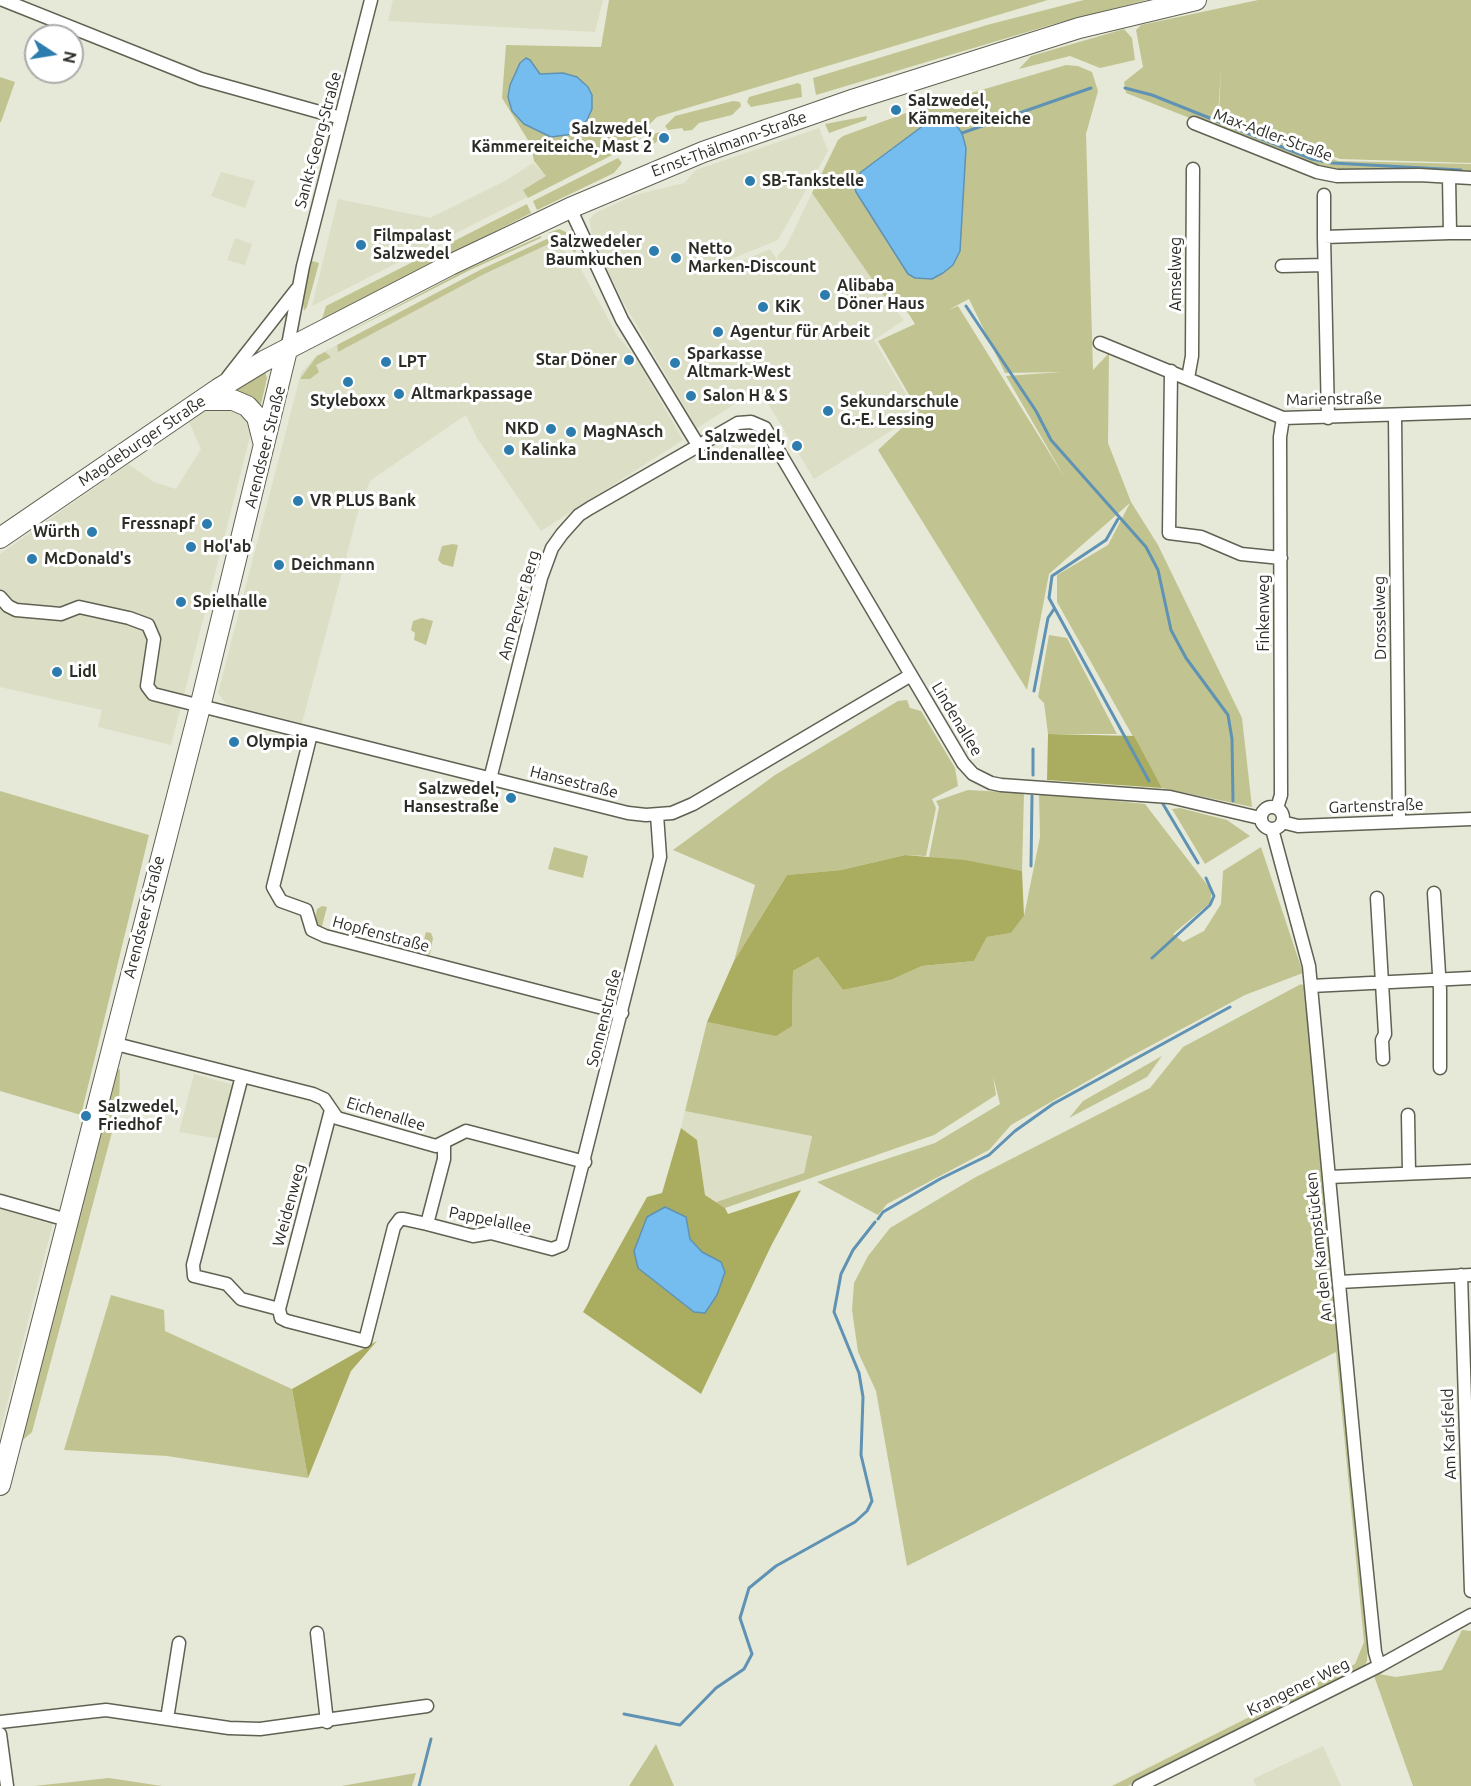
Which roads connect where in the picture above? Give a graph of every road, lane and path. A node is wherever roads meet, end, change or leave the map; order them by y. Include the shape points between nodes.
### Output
1 (3, 0) edge
2 (370, 0) edge
3 (1196, 0) edge
4 (341, 118) junction
5 (1194, 123) dead end
6 (1193, 169) dead end
7 (1449, 177) junction
8 (1471, 178) edge
9 (1323, 195) dead end
10 (570, 208) junction
11 (1450, 233) junction
12 (1471, 233) edge
13 (1324, 237) junction
14 (1324, 265) junction
15 (1282, 266) dead end
16 (298, 288) junction
17 (1100, 343) dead end
18 (287, 350) junction
19 (1171, 371) junction
20 (1188, 378) junction
21 (211, 395) junction
22 (1471, 412) edge
23 (1395, 415) junction
24 (1283, 418) junction
25 (1328, 418) junction
26 (765, 428) joint
27 (698, 445) junction
28 (265, 447) junction
29 (0, 538) edge
30 (1281, 558) junction
31 (0, 597) edge
32 (911, 675) junction
33 (200, 706) junction
34 (311, 734) junction
35 (490, 779) junction
36 (1277, 808) junction
37 (657, 815) junction
38 (1260, 818) junction
39 (1471, 819) edge
40 (1399, 821) junction
41 (1277, 826) junction
42 (1434, 893) dead end
43 (1377, 897) dead end
44 (1471, 978) edge
45 (1438, 980) junction
46 (1382, 982) junction
47 (1311, 986) junction
48 (622, 1013) junction
49 (112, 1043) junction
50 (1383, 1059) dead end
51 (1440, 1068) dead end
52 (242, 1076) junction
53 (331, 1110) junction
54 (1408, 1115) dead end
55 (444, 1144) junction
56 (585, 1162) junction
57 (1471, 1171) edge
58 (1409, 1173) junction
59 (1329, 1177) junction
60 (0, 1201) edge
61 (67, 1220) junction
62 (427, 1224) junction
63 (568, 1227) joint
64 (1466, 1275) edge
65 (1339, 1282) junction
66 (279, 1309) junction
67 (0, 1485) edge
68 (1471, 1592) edge
69 (1471, 1615) edge
70 (317, 1633) dead end
71 (179, 1642) dead end
72 (1379, 1666) junction
73 (427, 1706) dead end
74 (167, 1719) junction
75 (0, 1722) edge
76 (327, 1722) junction
77 (0, 1734) edge
78 (7, 1786) edge
79 (1139, 1786) edge

1 - 4 street via 201,79
2 - 4 street, Sankt-Georg-Straße
3 - 10 main road, Ernst-Thälmann-Straße via 1079,28 909,81 703,152
4 - 16 street, Sankt-Georg-Straße
5 - 7 street, Max-Adler-Straße via 1317,172 1337,176
6 - 20 street, Amselweg via 1192,356
7 - 8 street, Max-Adler-Straße
7 - 11 street
9 - 13 street
10 - 18 main road, Ernst-Thälmann-Straße
10 - 27 street via 622,320
11 - 12 street
11 - 13 street
13 - 14 street
14 - 15 street
14 - 25 street
16 - 18 street, Sankt-Georg-Straße
16 - 21 street, Sankt-Georg-Straße
17 - 19 street, Marienstraße
18 - 21 main road, Magdeburger Straße
18 - 28 main road, Arendseer Straße
19 - 20 street, Marienstraße
19 - 30 street via 1169,533 1200,537 1241,554
20 - 24 street, Marienstraße
21 - 28 main road via 247,406 257,417
21 - 29 main road, Magdeburger Straße
22 - 23 street, Marienstraße
23 - 25 street, Marienstraße
23 - 40 street, Drosselweg
24 - 25 street, Marienstraße
24 - 30 street, Finkenweg
26 - 27 street, Am Perver Berg via 751,422 738,423
26 - 32 street, Lindenallee
27 - 35 street, Am Perver Berg via 579,515 552,548
28 - 33 main road, Arendseer Straße
30 - 36 street, Finkenweg via 1281,795
31 - 33 street, Hansestraße via 8,606 22,611 61,614 79,606 148,626 154,639 147,686 153,694
32 - 37 street, Hansestraße via 693,804
32 - 38 street, Lindenallee via 963,763 983,781 1170,797
33 - 34 street, Hansestraße
33 - 49 main road, Arendseer Straße
34 - 35 street, Hansestraße
34 - 48 street, Hopfenstraße via 273,887 281,901 306,910 312,930
35 - 37 street, Hansestraße via 627,813
36 - 38 street via 1267,807
36 - 41 street, An den Kampstücken via 1283,816
37 - 48 street, Sonnenstraße via 660,857
38 - 41 street, An den Kampstücken via 1264,827
39 - 40 street, Gartenstraße
40 - 41 street, Gartenstraße
41 - 47 street, An den Kampstücken
42 - 45 street
43 - 46 street
44 - 45 street
45 - 46 street
45 - 51 street
46 - 47 street
46 - 50 street
47 - 59 street, An den Kampstücken
48 - 56 street, Sonnenstraße
49 - 52 street, Eichenallee
49 - 61 main road, Arendseer Straße
52 - 53 street, Eichenallee via 313,1094 324,1099
52 - 66 street via 193,1264 195,1276 226,1284 241,1299
53 - 55 street, Eichenallee via 337,1118 350,1123 436,1146
53 - 66 street, Weidenweg
54 - 58 street
55 - 56 street, Eichenallee via 466,1131
55 - 62 street, Pappelallee via 444,1159
56 - 63 street, Sonnenstraße
57 - 58 street
58 - 59 street
59 - 65 street, An den Kampstücken
60 - 61 street
61 - 67 main road, Arendseer Straße
62 - 63 street, Pappelallee via 472,1236 491,1233 552,1249 562,1245
62 - 66 street, Pappelallee via 400,1219 396,1222 365,1341 286,1321
64 - 65 street, Am Karlsfeld
64 - 68 street, Am Karlsfeld
65 - 72 street, An den Kampstücken
69 - 72 street, Krangener Weg
70 - 76 street
71 - 74 street
72 - 79 street, Krangener Weg
73 - 76 street
74 - 75 street via 97,1710
74 - 76 street via 240,1729
77 - 78 street

